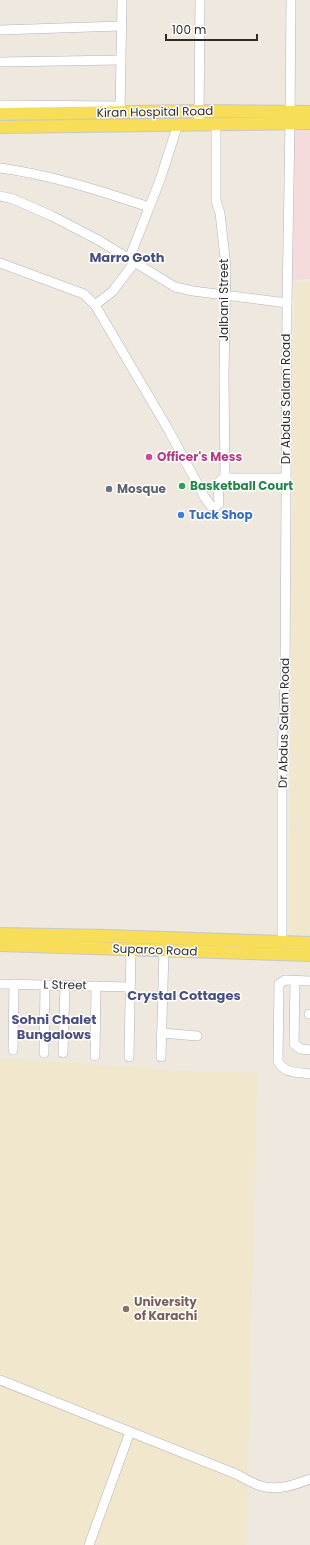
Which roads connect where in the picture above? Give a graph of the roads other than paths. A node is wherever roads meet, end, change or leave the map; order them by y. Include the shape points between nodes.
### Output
1 (122, 0) edge
2 (200, 0) edge
3 (291, 0) edge
4 (121, 26) junction
5 (0, 30) edge
6 (121, 60) junction
7 (0, 62) edge
8 (0, 105) edge
9 (120, 109) junction
10 (199, 111) junction
11 (310, 112) edge
12 (0, 114) edge
13 (290, 118) junction
14 (310, 123) edge
15 (178, 124) junction
16 (199, 124) junction
17 (216, 124) junction
18 (0, 127) edge
19 (0, 168) edge
20 (0, 196) edge
21 (149, 207) junction
22 (131, 261) junction
23 (0, 263) edge
24 (225, 295) junction
25 (287, 303) junction
26 (96, 304) junction
27 (225, 477) junction
28 (286, 478) junction
29 (0, 934) edge
30 (62, 941) junction
31 (282, 942) junction
32 (310, 943) edge
33 (0, 945) edge
34 (131, 949) junction
35 (164, 950) junction
36 (310, 955) edge
37 (295, 981) junction
38 (310, 981) edge
39 (0, 984) edge
40 (14, 984) junction
41 (45, 985) junction
42 (65, 985) junction
43 (96, 986) junction
44 (130, 987) junction
45 (162, 1033) junction
46 (197, 1036) dead end
47 (12, 1050) dead end
48 (310, 1050) edge
49 (44, 1053) dead end
50 (63, 1054) dead end
51 (95, 1056) dead end
52 (130, 1057) dead end
53 (161, 1057) dead end
54 (310, 1074) edge
55 (0, 1380) edge
56 (130, 1432) junction
57 (310, 1479) edge
58 (89, 1545) edge

1 - 4 street
2 - 10 street
3 - 13 street, Dr Abdus Salam Road
4 - 5 street
4 - 6 street
6 - 7 street
6 - 9 street
8 - 9 street
9 - 10 main road, Kiran Hospital Road
9 - 12 main road, Kiran Hospital Road
10 - 13 main road, Kiran Hospital Road
10 - 16 street
11 - 13 main road, Kiran Hospital Road
13 - 14 main road, Kiran Hospital Road
13 - 17 main road, Kiran Hospital Road
13 - 25 street, Dr Abdus Salam Road
15 - 16 main road, Kiran Hospital Road
15 - 18 main road, Kiran Hospital Road
15 - 21 street
16 - 17 main road, Kiran Hospital Road
17 - 24 street, Jalbani Street via 216,201 220,213 226,267
19 - 21 street via 19,170 98,190
20 - 22 street via 52,216 100,241
21 - 22 street
22 - 24 street via 175,287
22 - 26 street via 114,291
23 - 26 street via 84,294
24 - 25 street
24 - 27 street, Jalbani Street
25 - 28 street, Dr Abdus Salam Road
26 - 27 street via 205,498 213,507 219,504 218,483
27 - 28 street
28 - 31 street, Dr Abdus Salam Road
29 - 30 main road, Suparco Road
30 - 31 main road, Suparco Road
30 - 33 main road, Suparco Road
30 - 34 main road, Suparco Road
31 - 32 main road, Suparco Road
34 - 35 main road, Suparco Road
34 - 44 street
35 - 36 main road, Suparco Road
35 - 45 street
37 - 38 street
37 - 48 street via 294,1044 301,1049
37 - 54 street via 285,980 279,984 278,1061 284,1069
39 - 40 street, L Street
40 - 41 street, L Street
40 - 47 street
41 - 42 street, L Street
41 - 49 street
42 - 43 street, L Street
42 - 50 street
43 - 44 street, L Street
43 - 51 street
44 - 52 street
45 - 46 street
45 - 53 street
55 - 56 street
56 - 57 street via 260,1486 277,1488
56 - 58 street

